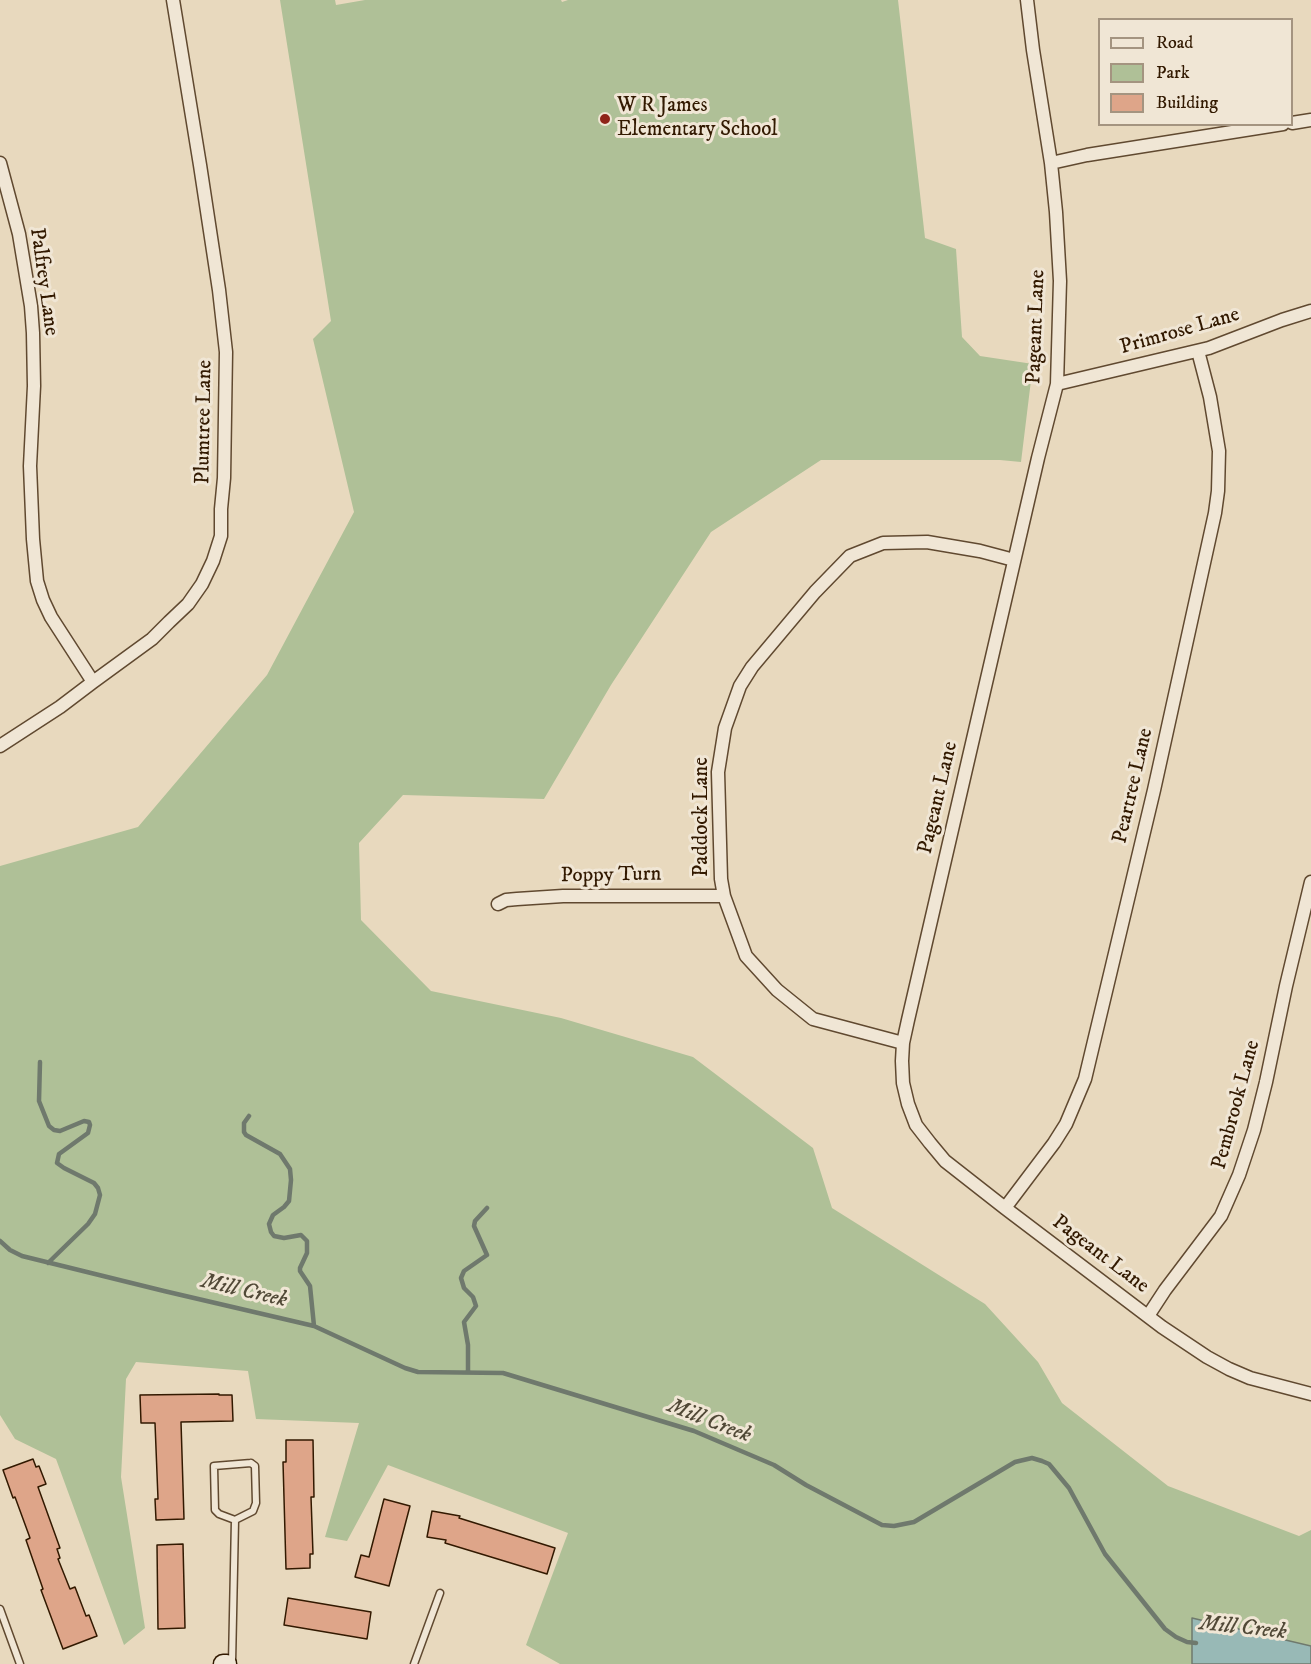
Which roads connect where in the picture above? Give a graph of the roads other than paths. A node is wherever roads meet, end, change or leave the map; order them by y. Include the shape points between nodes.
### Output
1 (172, 0) edge
2 (1027, 0) edge
3 (1311, 120) edge
4 (1293, 123) edge
5 (1270, 126) edge
6 (0, 163) edge
7 (1051, 163) junction
8 (1311, 311) edge
9 (1198, 351) junction
10 (1057, 384) junction
11 (1014, 560) junction
12 (93, 682) junction
13 (0, 746) edge
14 (1311, 882) edge
15 (724, 896) junction
16 (498, 904) dead end
17 (903, 1043) junction
18 (1005, 1208) junction
19 (1148, 1316) junction
20 (1311, 1394) edge
21 (235, 1520) junction
22 (440, 1593) dead end
23 (0, 1608) edge
24 (20, 1664) edge
25 (232, 1664) edge
26 (414, 1664) edge

1 - 12 street, Plumtree Lane via 226,352 221,536 202,584 188,604 152,639
2 - 7 street, Pageant Lane
3 - 4 street
5 - 7 street
6 - 12 street, Palfrey Lane via 19,234 31,306 34,386 30,466 38,581 51,617
7 - 10 street, Pageant Lane via 1060,281
8 - 9 street, Primrose Lane
9 - 10 street, Primrose Lane
9 - 18 street, Peartree Lane via 1220,451 1218,491 1155,790 1085,1079 1066,1124
10 - 11 street, Pageant Lane
11 - 15 street, Paddock Lane via 927,542 883,543 850,555 814,592 746,677 725,728 718,772
11 - 17 street, Pageant Lane
12 - 13 street, Plumtree Lane
14 - 19 street, Pembrook Lane via 1259,1111 1239,1175 1221,1216
15 - 16 street, Poppy Turn via 563,896
15 - 17 street, Paddock Lane via 746,956 777,990 813,1019
17 - 18 street, Pageant Lane via 903,1083 916,1125 945,1161
18 - 19 street, Pageant Lane
19 - 20 street, Pageant Lane via 1229,1369
21 - 21 lane via 253,1511 256,1503 255,1466 251,1462 214,1466 215,1510
21 - 25 lane
22 - 26 lane
23 - 24 lane

